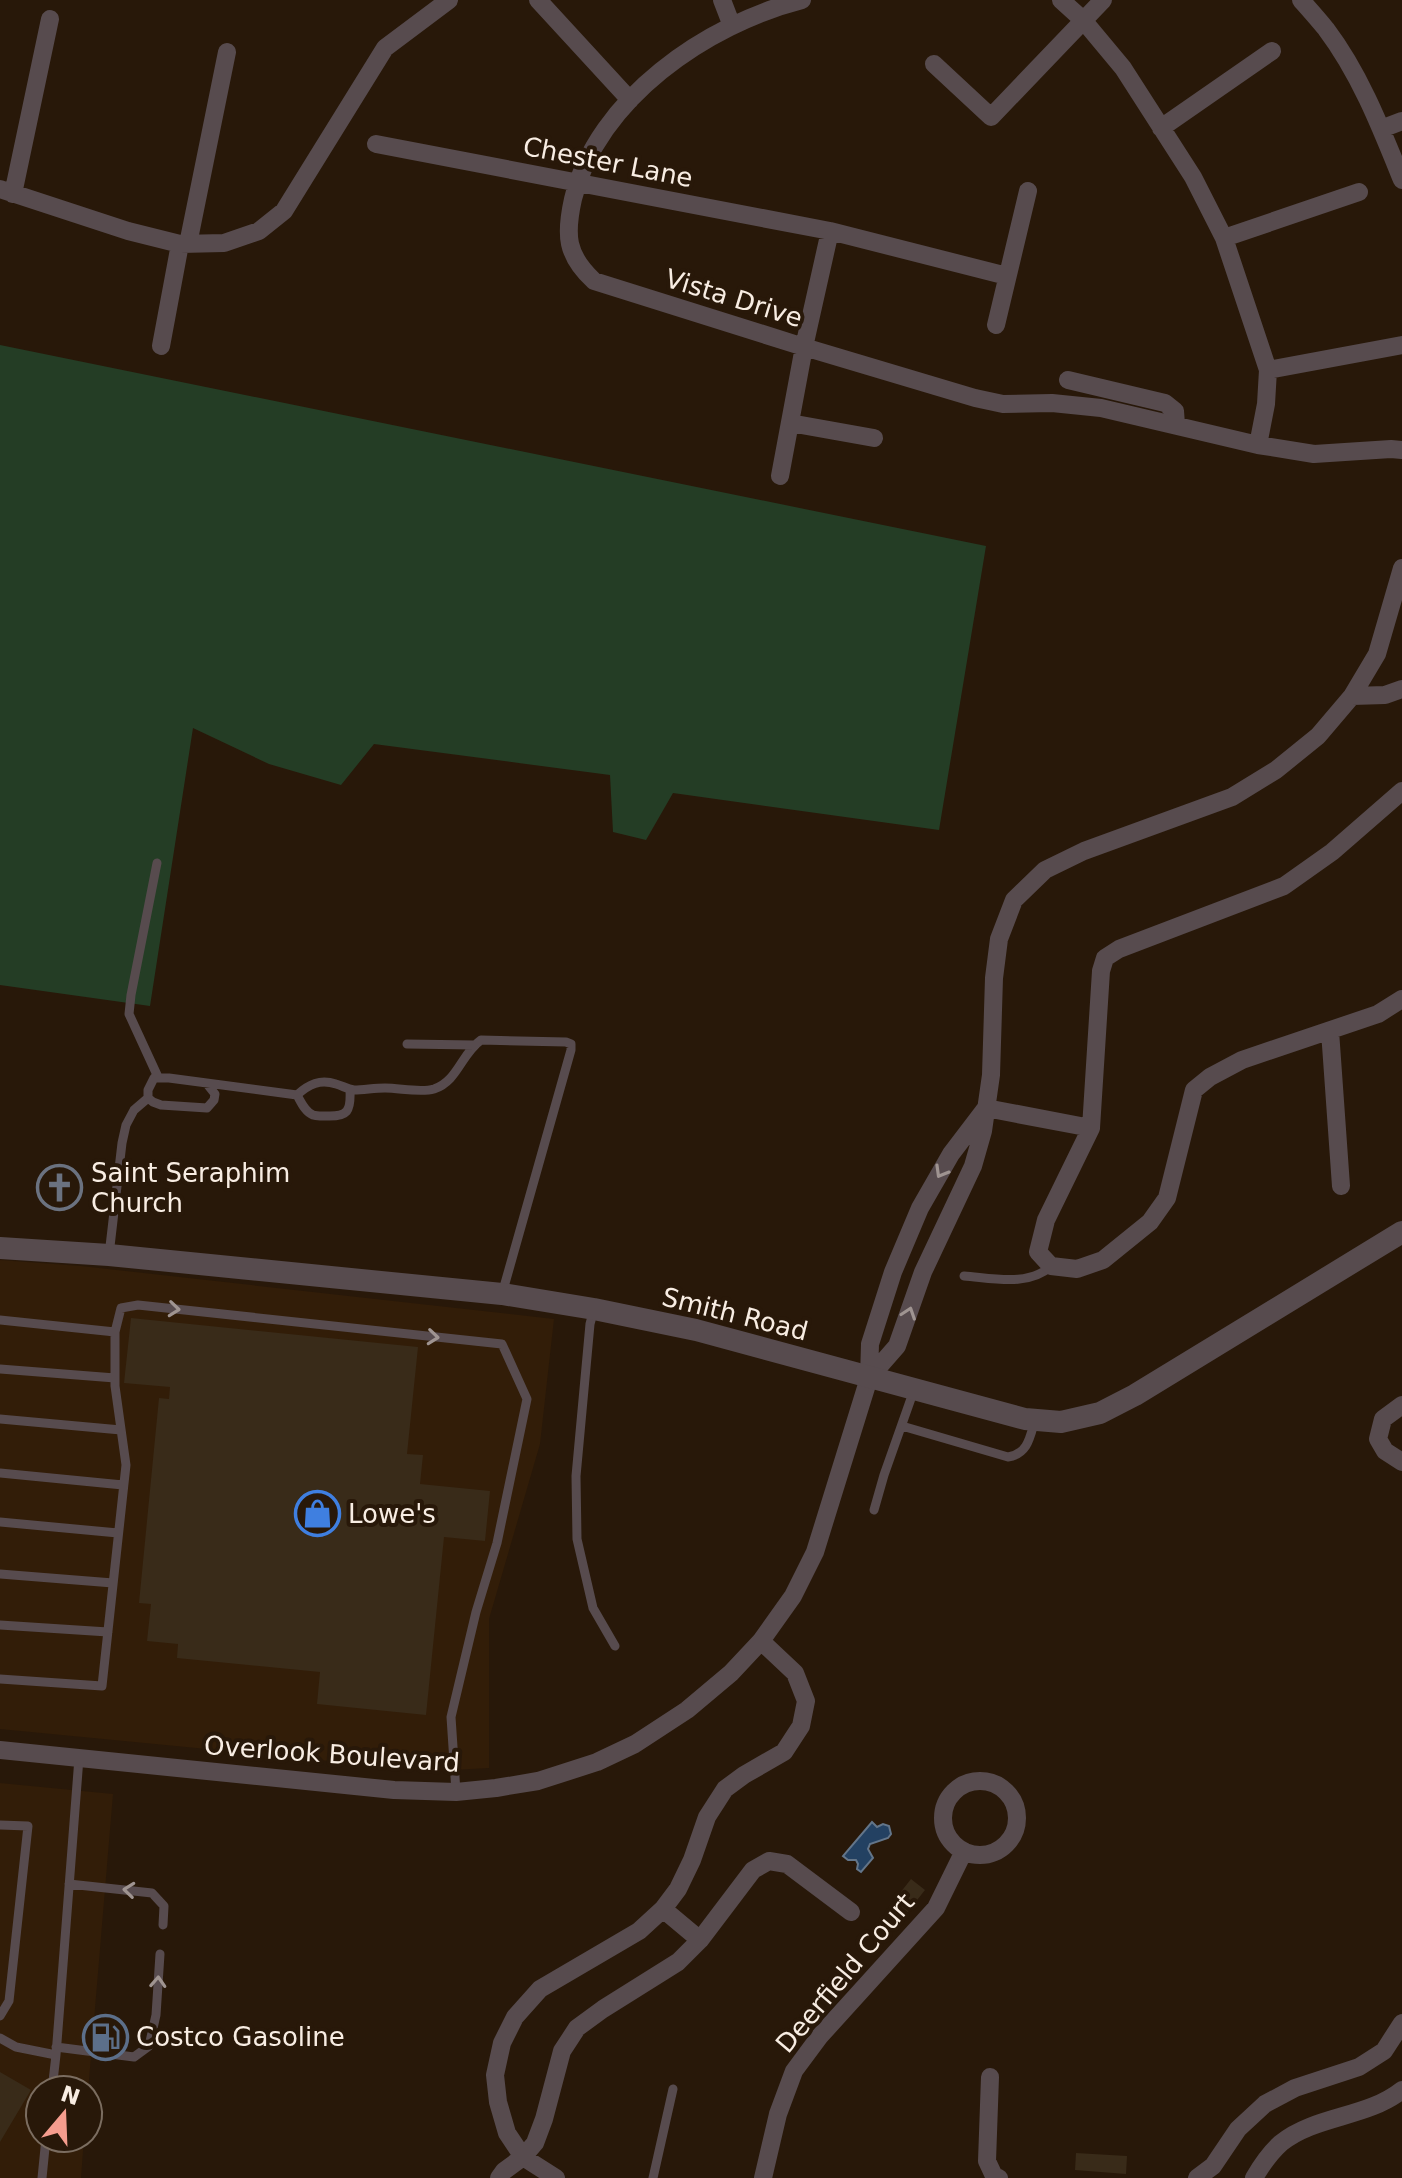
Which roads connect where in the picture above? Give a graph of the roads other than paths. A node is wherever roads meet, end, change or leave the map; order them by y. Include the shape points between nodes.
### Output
1 (449, 0) edge
2 (538, 0) edge
3 (722, 0) edge
4 (802, 0) edge
5 (1061, 0) edge
6 (1103, 0) edge
7 (1301, 0) edge
8 (427, 6) edge
9 (50, 19) dead end
10 (1083, 20) junction
11 (732, 26) junction
12 (1272, 51) dead end
13 (227, 52) dead end
14 (934, 64) dead end
15 (630, 100) junction
16 (1402, 121) edge
17 (1161, 128) junction
18 (1381, 129) junction
19 (376, 144) dead end
20 (1402, 180) edge
21 (577, 183) junction
22 (1028, 191) dead end
23 (6, 192) edge
24 (1359, 192) dead end
25 (830, 231) junction
26 (1224, 238) junction
27 (184, 244) junction
28 (1007, 276) junction
29 (996, 325) dead end
30 (1402, 345) edge
31 (161, 346) dead end
32 (804, 347) junction
33 (1268, 370) junction
34 (1068, 380) dead end
35 (790, 423) junction
36 (1176, 425) junction
37 (874, 438) dead end
38 (1258, 445) junction
39 (1402, 450) edge
40 (780, 476) dead end
41 (1402, 568) edge
42 (1402, 689) edge
43 (1352, 696) junction
44 (1402, 791) edge
45 (157, 863) dead end
46 (1402, 999) edge
47 (1330, 1031) junction
48 (407, 1044) dead end
49 (474, 1045) junction
50 (158, 1077) junction
51 (207, 1084) junction
52 (350, 1090) junction
53 (297, 1095) junction
54 (148, 1098) junction
55 (986, 1108) junction
56 (1091, 1128) junction
57 (1341, 1186) dead end
58 (1402, 1232) edge
59 (0, 1248) edge
60 (109, 1255) junction
61 (1051, 1266) junction
62 (964, 1276) dead end
63 (502, 1294) junction
64 (594, 1309) junction
65 (0, 1320) edge
66 (115, 1332) junction
67 (0, 1369) edge
68 (115, 1378) junction
69 (869, 1378) junction
70 (914, 1390) junction
71 (1402, 1405) edge
72 (0, 1419) edge
73 (1035, 1420) junction
74 (902, 1426) junction
75 (121, 1430) junction
76 (1402, 1462) edge
77 (0, 1473) edge
78 (123, 1485) junction
79 (874, 1510) dead end
80 (0, 1522) edge
81 (118, 1533) junction
82 (0, 1574) edge
83 (113, 1583) junction
84 (0, 1625) edge
85 (108, 1632) junction
86 (761, 1641) junction
87 (615, 1646) dead end
88 (0, 1679) edge
89 (0, 1750) edge
90 (79, 1758) junction
91 (456, 1792) junction
92 (0, 1825) edge
93 (964, 1851) junction
94 (69, 1884) junction
95 (663, 1909) junction
96 (851, 1912) dead end
97 (163, 1925) dead end
98 (700, 1940) junction
99 (160, 1954) dead end
100 (0, 2016) edge
101 (1402, 2023) edge
102 (0, 2038) edge
103 (56, 2051) junction
104 (54, 2074) edge
105 (990, 2077) dead end
106 (673, 2089) dead end
107 (1402, 2090) edge
108 (44, 2154) edge
109 (523, 2157) junction
110 (42, 2178) edge
111 (499, 2178) edge
112 (556, 2178) edge
113 (653, 2178) edge
114 (763, 2178) edge
115 (999, 2178) edge
116 (1197, 2178) edge
117 (1254, 2178) edge

1 - 8 street
2 - 15 street
3 - 11 street
4 - 11 street, Vista Drive
5 - 10 street
6 - 10 street
7 - 18 street via 1327,29
8 - 27 street via 385,48 284,211 259,231 224,243
9 - 23 street
10 - 14 street via 991,117
10 - 17 street via 1123,68
11 - 15 street, Vista Drive via 674,61
12 - 17 street
13 - 27 street
15 - 21 street, Vista Drive via 590,151
16 - 18 street
17 - 26 street
18 - 20 street
19 - 21 street, Chester Lane
21 - 25 street, Chester Lane
21 - 32 street, Vista Drive via 568,240 580,269 594,281
22 - 28 street
23 - 27 street
24 - 26 street
25 - 28 street, Chester Lane
25 - 32 street
26 - 33 street
27 - 31 street
28 - 29 street
30 - 33 street
32 - 35 street
32 - 36 street, Vista Drive via 1003,404 1101,408
33 - 38 street
34 - 36 street via 1165,403 1175,411
35 - 37 street
35 - 40 street
36 - 38 street, Vista Drive
38 - 39 street, Vista Drive via 1314,454
41 - 43 street via 1377,654
42 - 43 street
43 - 55 street via 1318,736 1232,797 1084,851 1045,870 1014,900 999,939
44 - 56 street via 1284,886 1105,958
45 - 50 lane via 129,1014
46 - 47 street
47 - 57 street
47 - 61 street via 1242,1060 1194,1090 1167,1198 1150,1222 1103,1260 1077,1269
48 - 49 lane
49 - 52 lane via 456,1073 431,1090
49 - 63 lane via 481,1040 571,1044
50 - 51 lane
50 - 54 lane via 152,1080
51 - 53 lane
51 - 54 lane via 215,1094 207,1108 161,1105
52 - 53 lane via 313,1083
52 - 53 lane via 349,1109 336,1116 313,1115
54 - 60 lane via 126,1125
55 - 56 street
69 -> 55 street via 897,1346 923,1272 973,1166
55 -> 69 street via 920,1208 870,1344
56 - 61 street via 1046,1220 1038,1252
58 - 73 street, Smith Road via 1100,1413 1061,1422
59 - 60 street, Smith Road
60 - 63 street, Smith Road
61 - 62 lane via 1025,1279
63 - 64 street, Smith Road
64 - 69 street, Smith Road via 696,1330
64 - 87 lane via 576,1476 577,1539 593,1608
65 - 66 lane
66 - 68 lane
66 -> 91 lane via 121,1308 138,1305 502,1344 527,1399 497,1543 451,1717
67 - 68 lane
68 - 75 lane
69 - 70 street, Smith Road
69 - 86 street, Overlook Boulevard via 809,1567
70 - 73 street, Smith Road
70 - 74 lane
71 - 76 street via 1383,1419 1378,1439
72 - 75 lane
73 - 74 lane via 1025,1450 1008,1457
74 - 79 lane
75 - 78 lane
77 - 78 lane
78 - 81 lane
80 - 81 lane
81 - 83 lane
82 - 83 lane
83 - 85 lane
84 - 85 lane
85 - 88 lane via 102,1686
86 - 91 street, Overlook Boulevard via 695,1705 616,1754 538,1781
86 - 95 street via 795,1673 806,1701 801,1726 784,1752 725,1789 707,1817 678,1889
89 - 90 street, Overlook Boulevard
90 - 91 street, Overlook Boulevard
90 - 94 lane
92 - 100 lane via 28,1826 9,2001
93 - 93 street via 992,1853 1014,1834 1016,1806 997,1785 968,1783 947,1801 945,1830
93 - 114 street, Deerfield Court via 936,1908 794,2071
97 -> 94 lane via 164,1906 152,1893
94 - 103 lane
95 - 98 street
95 - 109 street via 639,1931 540,1989 515,2017 495,2075 507,2133
96 - 98 street via 787,1864 769,1861 753,1870
98 - 109 street via 678,1962 577,2028 562,2051 535,2143
103 -> 99 lane via 134,2057 149,2046
101 - 116 street via 1384,2051 1359,2067 1265,2104
102 - 103 lane via 16,2047
103 - 104 lane
105 - 115 street via 987,2161
106 - 113 lane
107 - 117 street via 1281,2143
108 - 110 lane
109 - 111 street
109 - 112 street

